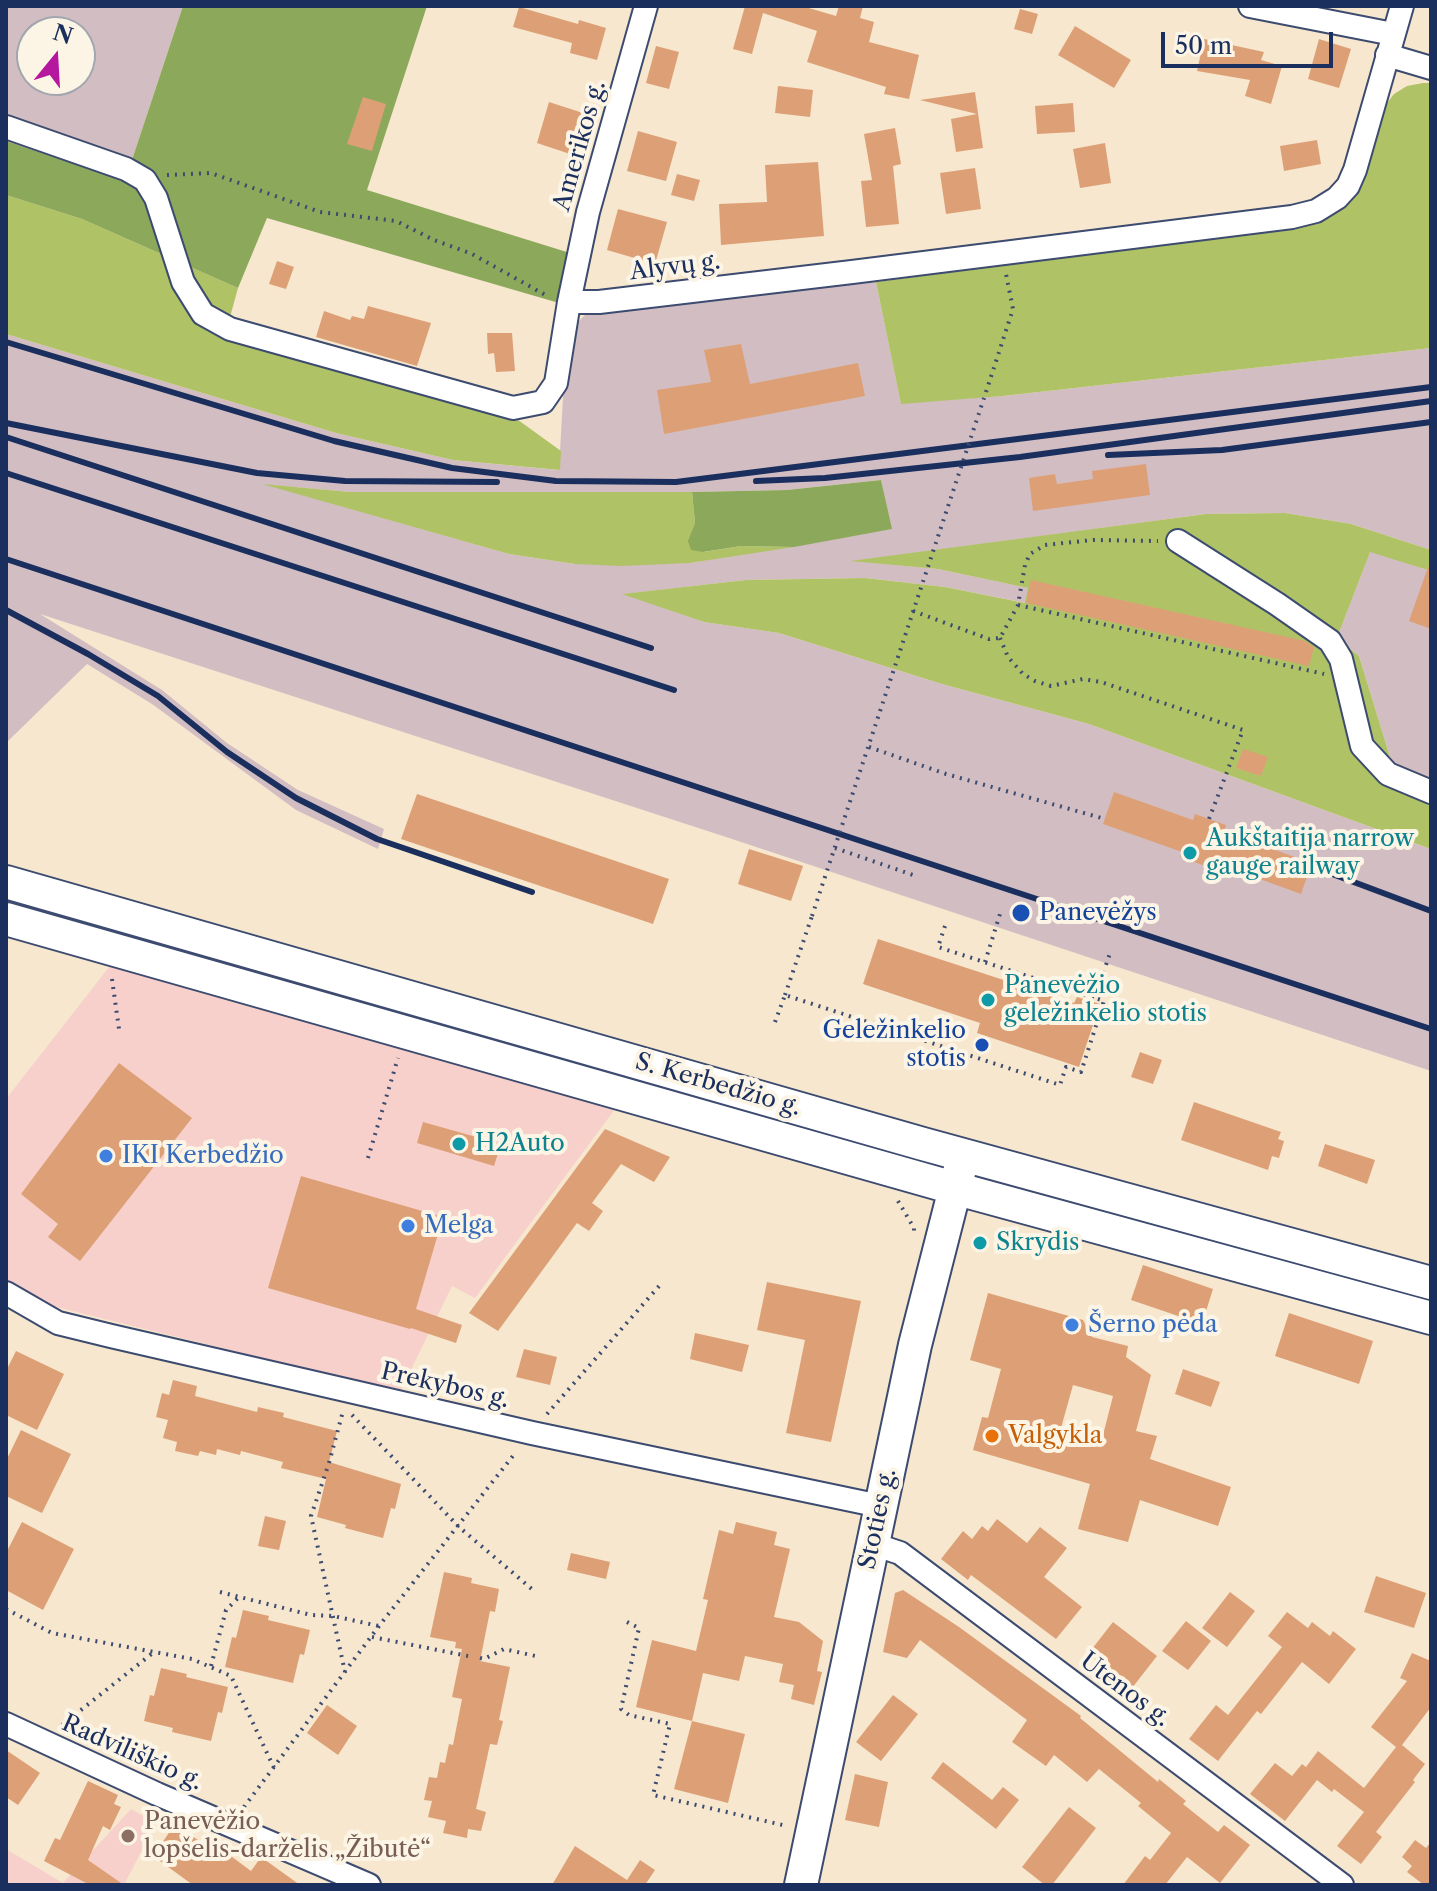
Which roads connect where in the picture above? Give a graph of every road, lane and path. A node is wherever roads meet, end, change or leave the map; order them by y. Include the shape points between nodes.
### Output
1 (646, 6) edge
2 (1250, 6) edge
3 (1402, 6) edge
4 (1390, 44) junction
5 (1431, 68) edge
6 (6, 127) edge
7 (145, 180) junction
8 (1002, 252) junction
9 (569, 302) junction
10 (1178, 541) joint
11 (1018, 605) junction
12 (913, 611) junction
13 (1000, 638) junction
14 (1345, 678) junction
15 (869, 747) junction
16 (1431, 792) edge
17 (1105, 819) dead end
18 (1209, 819) dead end
19 (835, 848) junction
20 (913, 875) dead end
21 (16, 885) edge
22 (1000, 914) dead end
23 (12, 920) edge
24 (945, 926) dead end
25 (1111, 950) dead end
26 (985, 962) junction
27 (112, 979) dead end
28 (365, 983) junction
29 (785, 995) junction
30 (1095, 998) junction
31 (355, 1018) junction
32 (775, 1022) dead end
33 (119, 1029) dead end
34 (398, 1058) dead end
35 (964, 1155) junction
36 (368, 1158) dead end
37 (954, 1188) junction
38 (1431, 1283) edge
39 (660, 1285) dead end
40 (6, 1293) edge
41 (1431, 1318) edge
42 (532, 1433) junction
43 (329, 1463) dead end
44 (327, 1469) dead end
45 (880, 1506) junction
46 (459, 1527) junction
47 (873, 1544) junction
48 (533, 1590) dead end
49 (220, 1592) dead end
50 (240, 1596) junction
51 (6, 1609) edge
52 (333, 1616) junction
53 (627, 1622) dead end
54 (379, 1626) junction
55 (372, 1637) junction
56 (154, 1652) junction
57 (468, 1656) dead end
58 (540, 1657) dead end
59 (480, 1658) dead end
60 (211, 1667) junction
61 (345, 1672) junction
62 (6, 1724) edge
63 (42, 1741) junction
64 (274, 1768) junction
65 (230, 1825) junction
66 (794, 1828) dead end
67 (369, 1885) edge
68 (801, 1885) edge
69 (1342, 1885) edge

1 - 9 street, Amerikos g. via 588,212
2 - 4 street
3 - 4 street, Alyvų g.
4 - 5 street
4 - 8 street, Alyvų g. via 1348,186 1316,211
6 - 7 street
7 - 9 path via 211,173 320,212 396,221
7 - 9 street via 156,198 183,282 203,314 230,329 513,408 543,402 556,383
8 - 9 street, Alyvų g.
8 - 12 path, bridge via 1013,309
10 - 11 path via 1045,545 1030,554 1025,565
10 - 14 street via 1330,641
11 - 13 path
11 - 14 path
12 - 13 path via 989,639
12 - 15 path, bridge
13 - 18 path via 1008,657 1035,681 1051,686 1083,679 1101,682 1243,730
14 - 16 street via 1362,746 1388,774
15 - 17 path
15 - 19 path, bridge
19 - 20 path
19 - 29 path, bridge
21 - 23 main road
21 - 28 main road, S. Kerbedžio g.
22 - 26 path
23 - 31 main road, S. Kerbedžio g.
24 - 26 path via 938,947
25 - 30 path
26 - 30 path
27 - 33 path
28 - 31 main road
28 - 35 main road, S. Kerbedžio g.
29 - 30 path via 1060,1085 1066,1067 1081,1072 1104,1001
29 - 32 path
31 - 37 main road, S. Kerbedžio g.
34 - 36 path
35 - 37 main road, Stoties g.
35 - 38 main road, S. Kerbedžio g.
37 - 41 main road, S. Kerbedžio g.
37 - 45 main road, Stoties g.
39 - 42 path
40 - 42 street, Prekybos g. via 58,1323
42 - 45 street, Prekybos g.
42 - 46 path
43 - 46 path via 346,1410
44 - 52 path via 311,1516
45 - 47 main road, Stoties g.
46 - 48 path
46 - 54 path
47 - 68 main road, Stoties g.
47 - 69 street, Utenos g. via 900,1553
49 - 50 path
50 - 52 path
50 - 60 path via 226,1610
51 - 56 path via 52,1633
52 - 54 path
52 - 61 path
53 - 66 path via 639,1628 621,1709 670,1724 653,1795
54 - 55 path
55 - 57 path
55 - 61 path
56 - 60 path
56 - 63 path
58 - 59 path via 504,1649
60 - 64 path via 231,1676
61 - 64 path
62 - 63 street, Radviliškio g.
63 - 65 street, Radviliškio g.
64 - 65 path
65 - 67 street, Radviliškio g.

